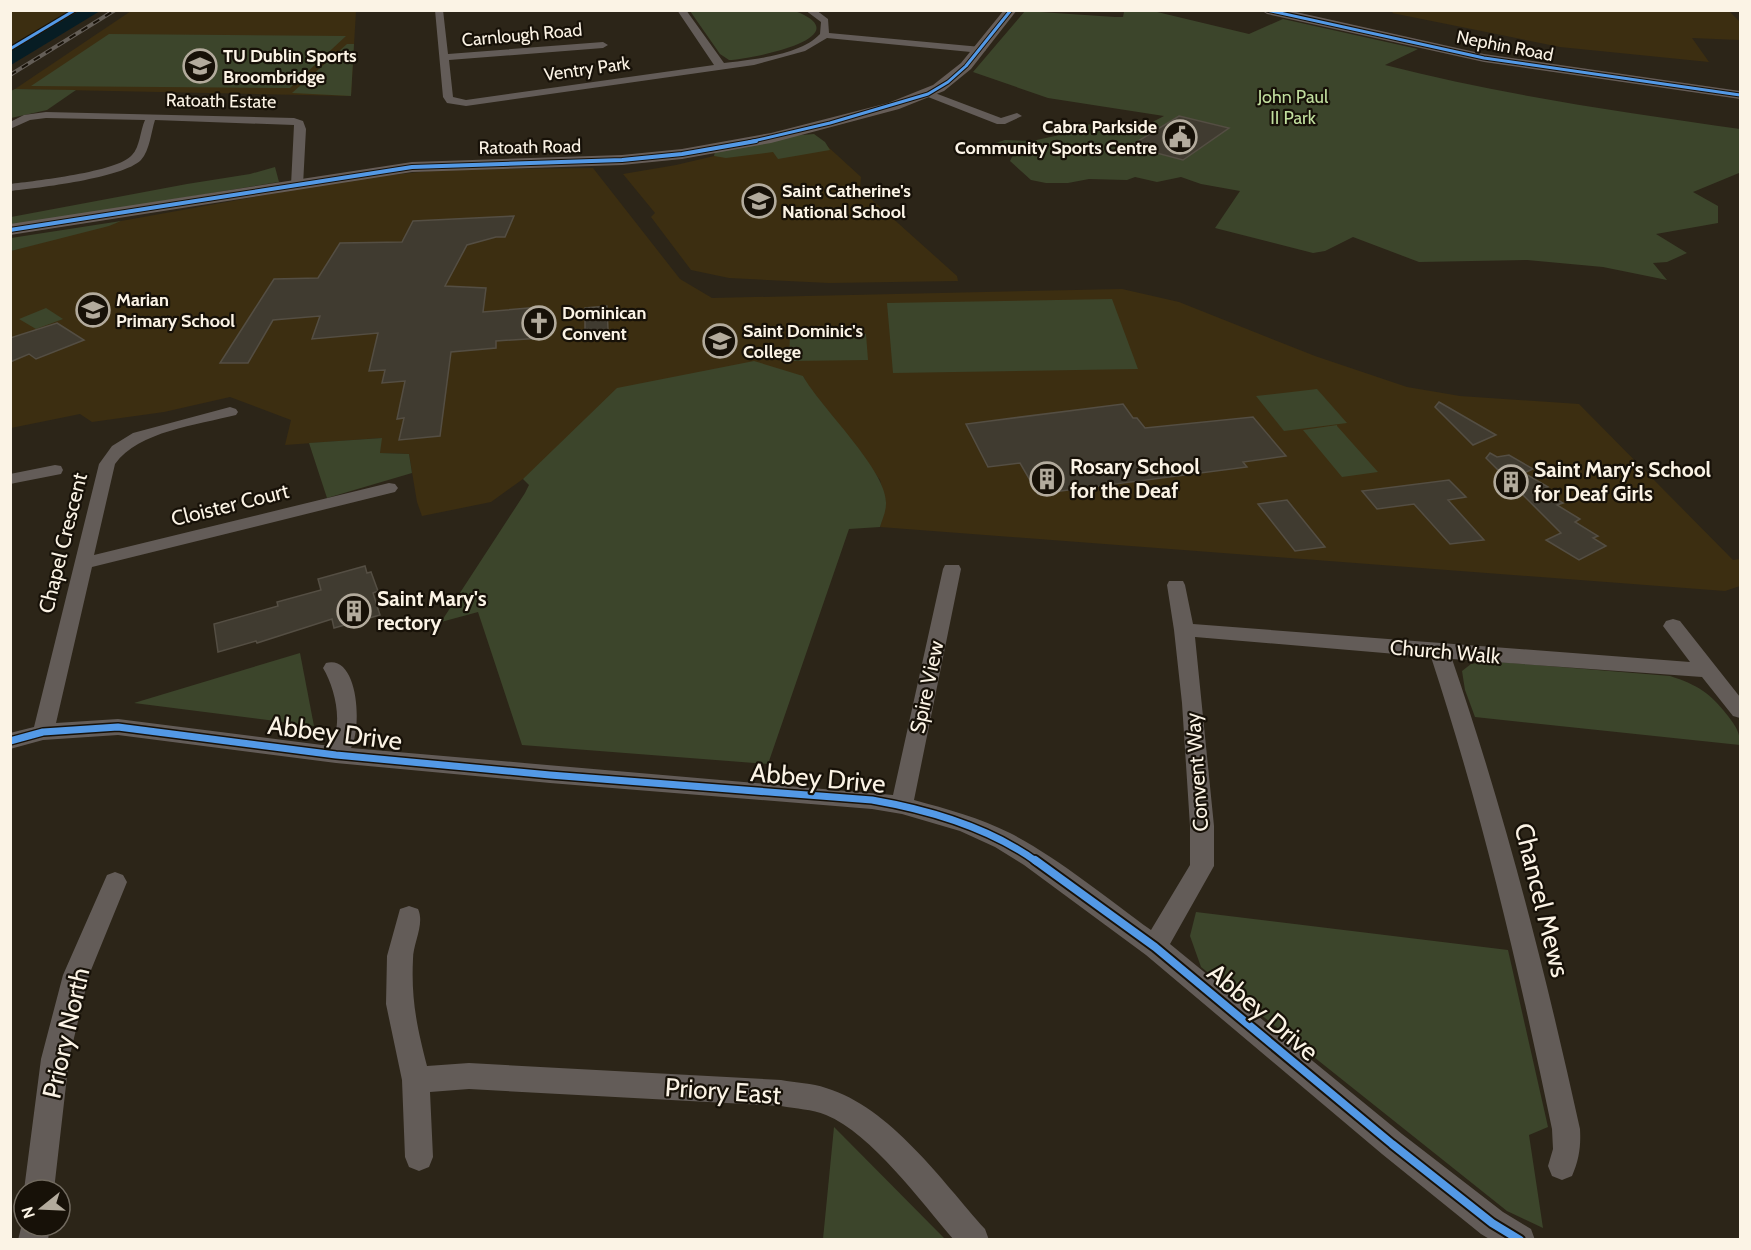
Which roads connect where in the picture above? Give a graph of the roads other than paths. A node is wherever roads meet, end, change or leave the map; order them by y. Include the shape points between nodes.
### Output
1 (439, 10) edge
2 (681, 10) edge
3 (809, 10) edge
4 (1011, 10) edge
5 (1267, 10) edge
6 (825, 35) junction
7 (603, 45) dead end
8 (981, 50) junction
9 (444, 57) junction
10 (721, 66) junction
11 (927, 93) junction
12 (1740, 95) edge
13 (457, 103) joint
14 (1017, 116) dead end
15 (150, 118) junction
16 (10, 126) edge
17 (297, 185) junction
18 (10, 188) edge
19 (10, 230) edge
20 (230, 412) dead end
21 (55, 470) dead end
22 (10, 479) edge
23 (389, 488) dead end
24 (82, 564) junction
25 (952, 569) dead end
26 (1176, 585) dead end
27 (1673, 626) dead end
28 (1184, 630) junction
29 (1439, 651) junction
30 (333, 669) dead end
31 (1707, 670) junction
32 (1740, 711) edge
33 (43, 732) junction
34 (10, 741) edge
35 (336, 755) junction
36 (902, 805) junction
37 (115, 882) dead end
38 (409, 916) dead end
39 (1155, 947) junction
40 (416, 1080) junction
41 (419, 1157) dead end
42 (1562, 1166) dead end
43 (40, 1178) edge
44 (974, 1239) edge
45 (1520, 1239) edge

1 - 9 street, Carnlough Road
2 - 10 street
3 - 6 street via 825,21
4 - 8 main road, Ratoath Road
5 - 12 main road, Nephin Road via 1484,58
6 - 8 street
6 - 10 street, Ventry Park via 800,50
7 - 9 street, Carnlough Road
8 - 11 main road, Ratoath Road via 946,84
9 - 13 street, Carnlough Road via 448,97
10 - 13 street, Ventry Park
11 - 14 street via 1001,122
11 - 17 main road, Ratoath Road via 789,133 667,155 606,161 438,164
15 - 16 street, Ratoath Estate via 46,115 28,117
15 - 17 street, Ratoath Estate via 296,122 301,129
15 - 18 street, Ratoath Estate via 131,163 108,171
17 - 19 main road, Ratoath Road
20 - 24 street, Chapel Crescent via 140,436 118,449 107,464
21 - 22 street
23 - 24 street, Cloister Court
24 - 33 street, Chapel Crescent
25 - 36 street, Spire View
26 - 28 street, Convent Way
27 - 31 street
28 - 29 street, Church Walk
28 - 39 street, Convent Way via 1202,826 1202,866
29 - 31 street, Church Walk
29 - 42 street, Chancel Mews via 1493,821 1537,991 1566,1129 1567,1149
30 - 35 street via 341,679 348,722
31 - 32 street
33 - 34 street, Abbey Drive
33 - 35 street, Abbey Drive via 118,727
35 - 36 street, Abbey Drive
36 - 39 street, Abbey Drive via 968,824 1003,840
37 - 43 street, Priory North via 76,975 55,1059
38 - 40 street via 400,956 399,1004
39 - 45 street, Abbey Drive via 1392,1144 1492,1223
40 - 41 street
40 - 44 street, Priory East via 481,1077 781,1094 828,1101 876,1132

